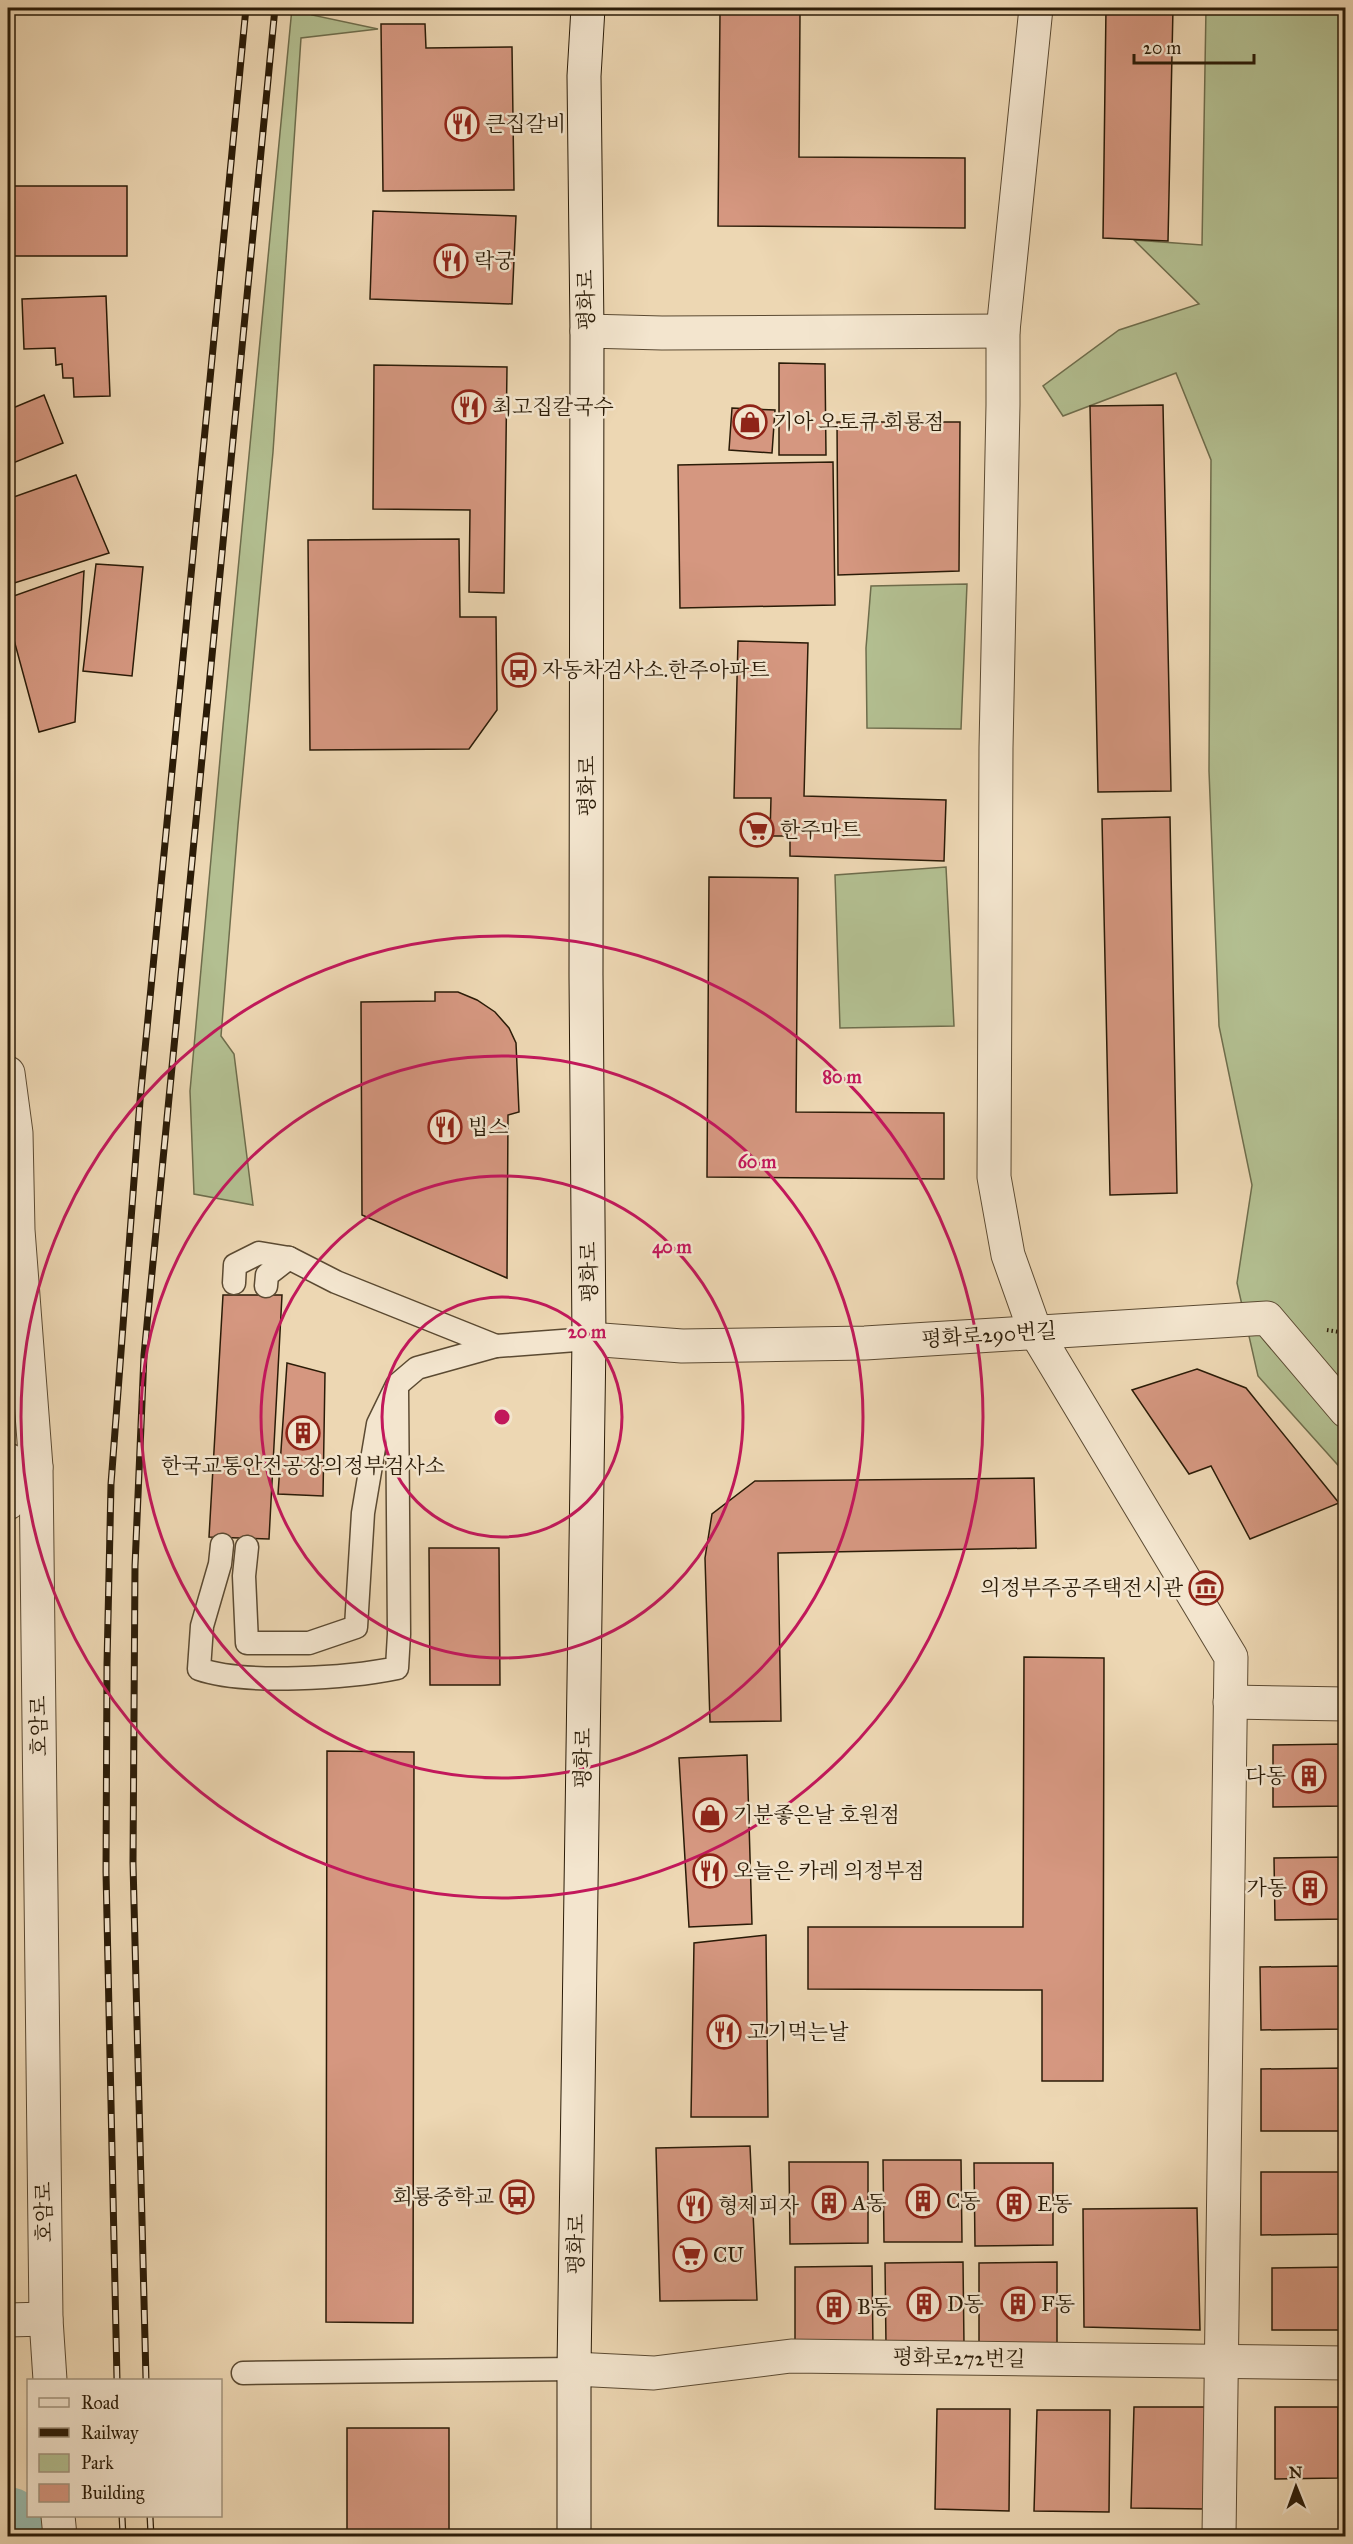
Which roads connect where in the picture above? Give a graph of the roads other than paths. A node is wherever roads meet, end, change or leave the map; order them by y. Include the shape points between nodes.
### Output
1 (588, 8) edge
2 (1036, 8) edge
3 (587, 331) junction
4 (1003, 331) junction
5 (8, 1072) edge
6 (13, 1233) edge
7 (289, 1258) junction
8 (234, 1283) dead end
9 (266, 1286) dead end
10 (1035, 1331) junction
11 (589, 1339) junction
12 (496, 1346) junction
13 (397, 1385) junction
14 (1346, 1411) edge
15 (22, 1460) edge
16 (8, 1503) edge
17 (222, 1545) dead end
18 (247, 1547) dead end
19 (1230, 1702) junction
20 (1346, 1704) edge
21 (46, 2319) junction
22 (8, 2320) edge
23 (1221, 2362) junction
24 (1346, 2363) edge
25 (574, 2370) junction
26 (243, 2373) dead end
27 (50, 2379) edge
28 (58, 2517) edge
29 (60, 2536) edge
30 (574, 2536) edge
31 (1219, 2536) edge

1 - 3 street, 평화로 via 584,76
2 - 4 street
3 - 4 street
3 - 11 street, 평화로
4 - 10 street via 994,1177 1008,1255
5 - 6 street, 호암로 via 16,1133
6 - 15 street, 호암로
7 - 8 lane via 259,1253 235,1265
7 - 9 lane via 267,1275
7 - 12 lane via 336,1282
10 - 11 street, 평화로290번길 via 865,1343 682,1346
10 - 14 street, 평화로290번길 via 1267,1318
10 - 19 street via 1231,1657
11 - 12 lane
11 - 25 street, 평화로
12 - 13 lane via 417,1368
13 - 17 lane via 397,1668 298,1678 218,1676 199,1669 202,1626
13 - 18 lane via 378,1424 374,1446 363,1513 356,1627 309,1643 247,1643
15 - 16 street
15 - 21 street, 호암로
19 - 20 street
19 - 23 street
21 - 22 street
21 - 27 street, 호암로
23 - 24 street, 평화로272번길
23 - 25 street, 평화로272번길 via 791,2356 654,2373
23 - 31 street
25 - 26 lane
25 - 30 street, 평화로
28 - 29 street

